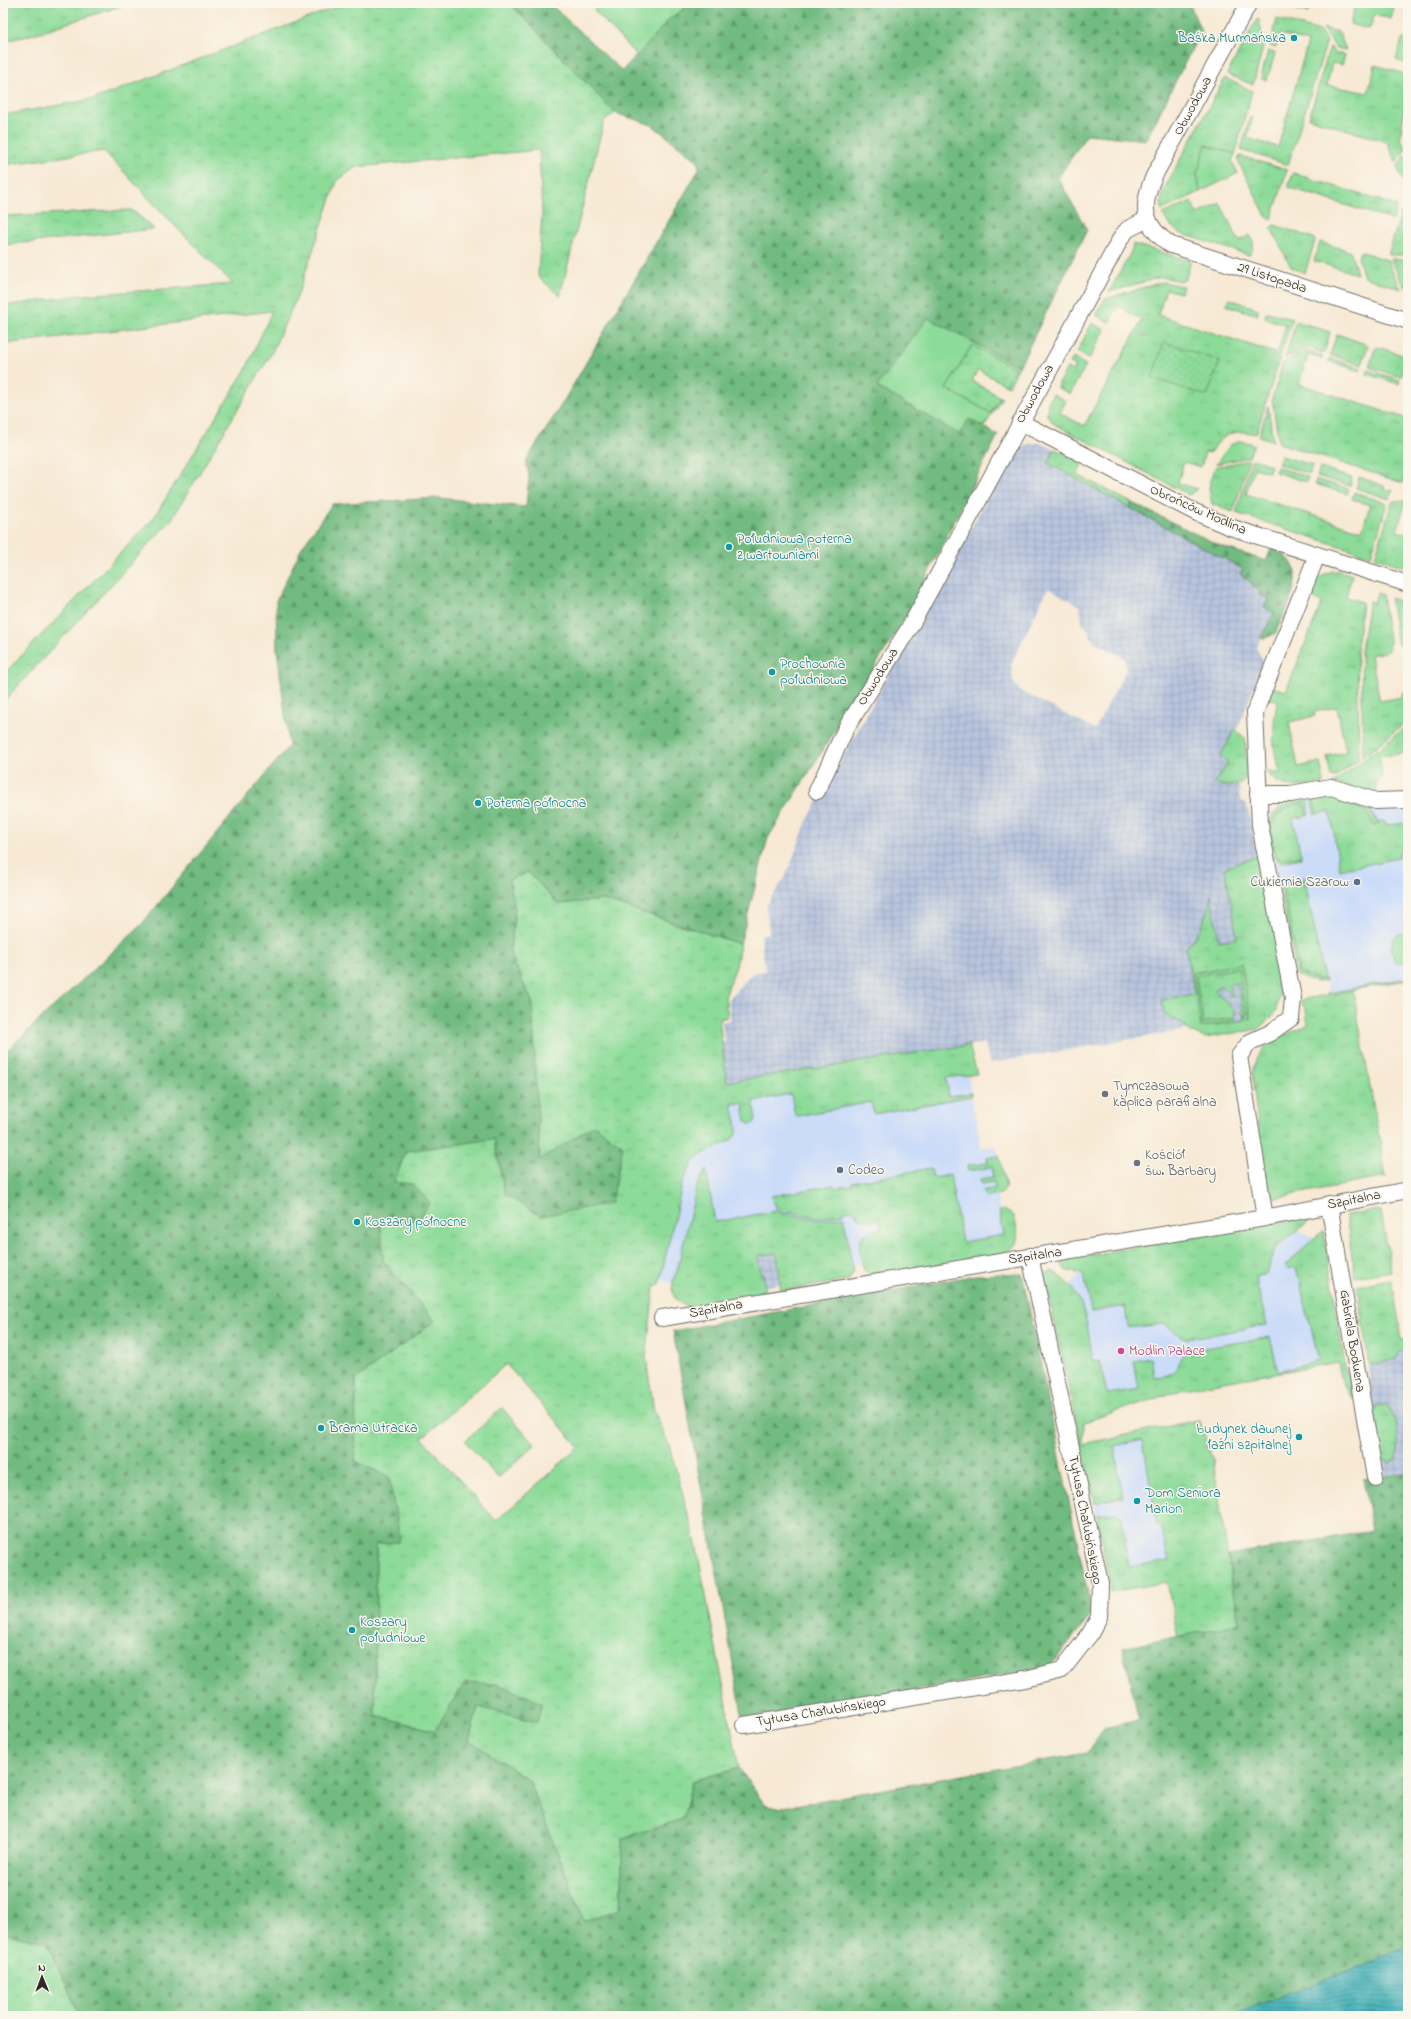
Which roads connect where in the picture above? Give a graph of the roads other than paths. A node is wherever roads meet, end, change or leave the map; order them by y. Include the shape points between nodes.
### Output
1 (1249, 3) edge
2 (1148, 219) junction
3 (1408, 321) edge
4 (1020, 422) junction
5 (1317, 555) junction
6 (1408, 584) edge
7 (817, 791) dead end
8 (1258, 794) junction
9 (1408, 800) edge
10 (1408, 1190) edge
11 (1329, 1204) junction
12 (1265, 1218) junction
13 (1030, 1256) junction
14 (662, 1318) dead end
15 (1375, 1478) dead end
16 (744, 1725) dead end

1 - 2 street, Obwodowa via 1154,176 1146,205
2 - 3 street, 29 Listopada via 1157,236 1171,245
2 - 4 street, Obwodowa via 1128,229 1122,236
4 - 5 street, Obrońców Modlina via 1216,521
4 - 7 street, Obwodowa via 911,625 846,728
5 - 6 street, Obrońców Modlina
5 - 8 street via 1255,712
8 - 9 street via 1290,794 1331,787 1376,801
8 - 12 street via 1260,825 1293,998 1291,1018 1270,1033 1250,1042 1239,1056
10 - 11 street, Szpitalna
11 - 12 street, Szpitalna
11 - 15 street, Gabriela Boduena
12 - 13 street, Szpitalna
13 - 14 street, Szpitalna
13 - 16 street, Tytusa Chałubińskiego via 1100,1583 1099,1617 1090,1634 1062,1670 1025,1679

